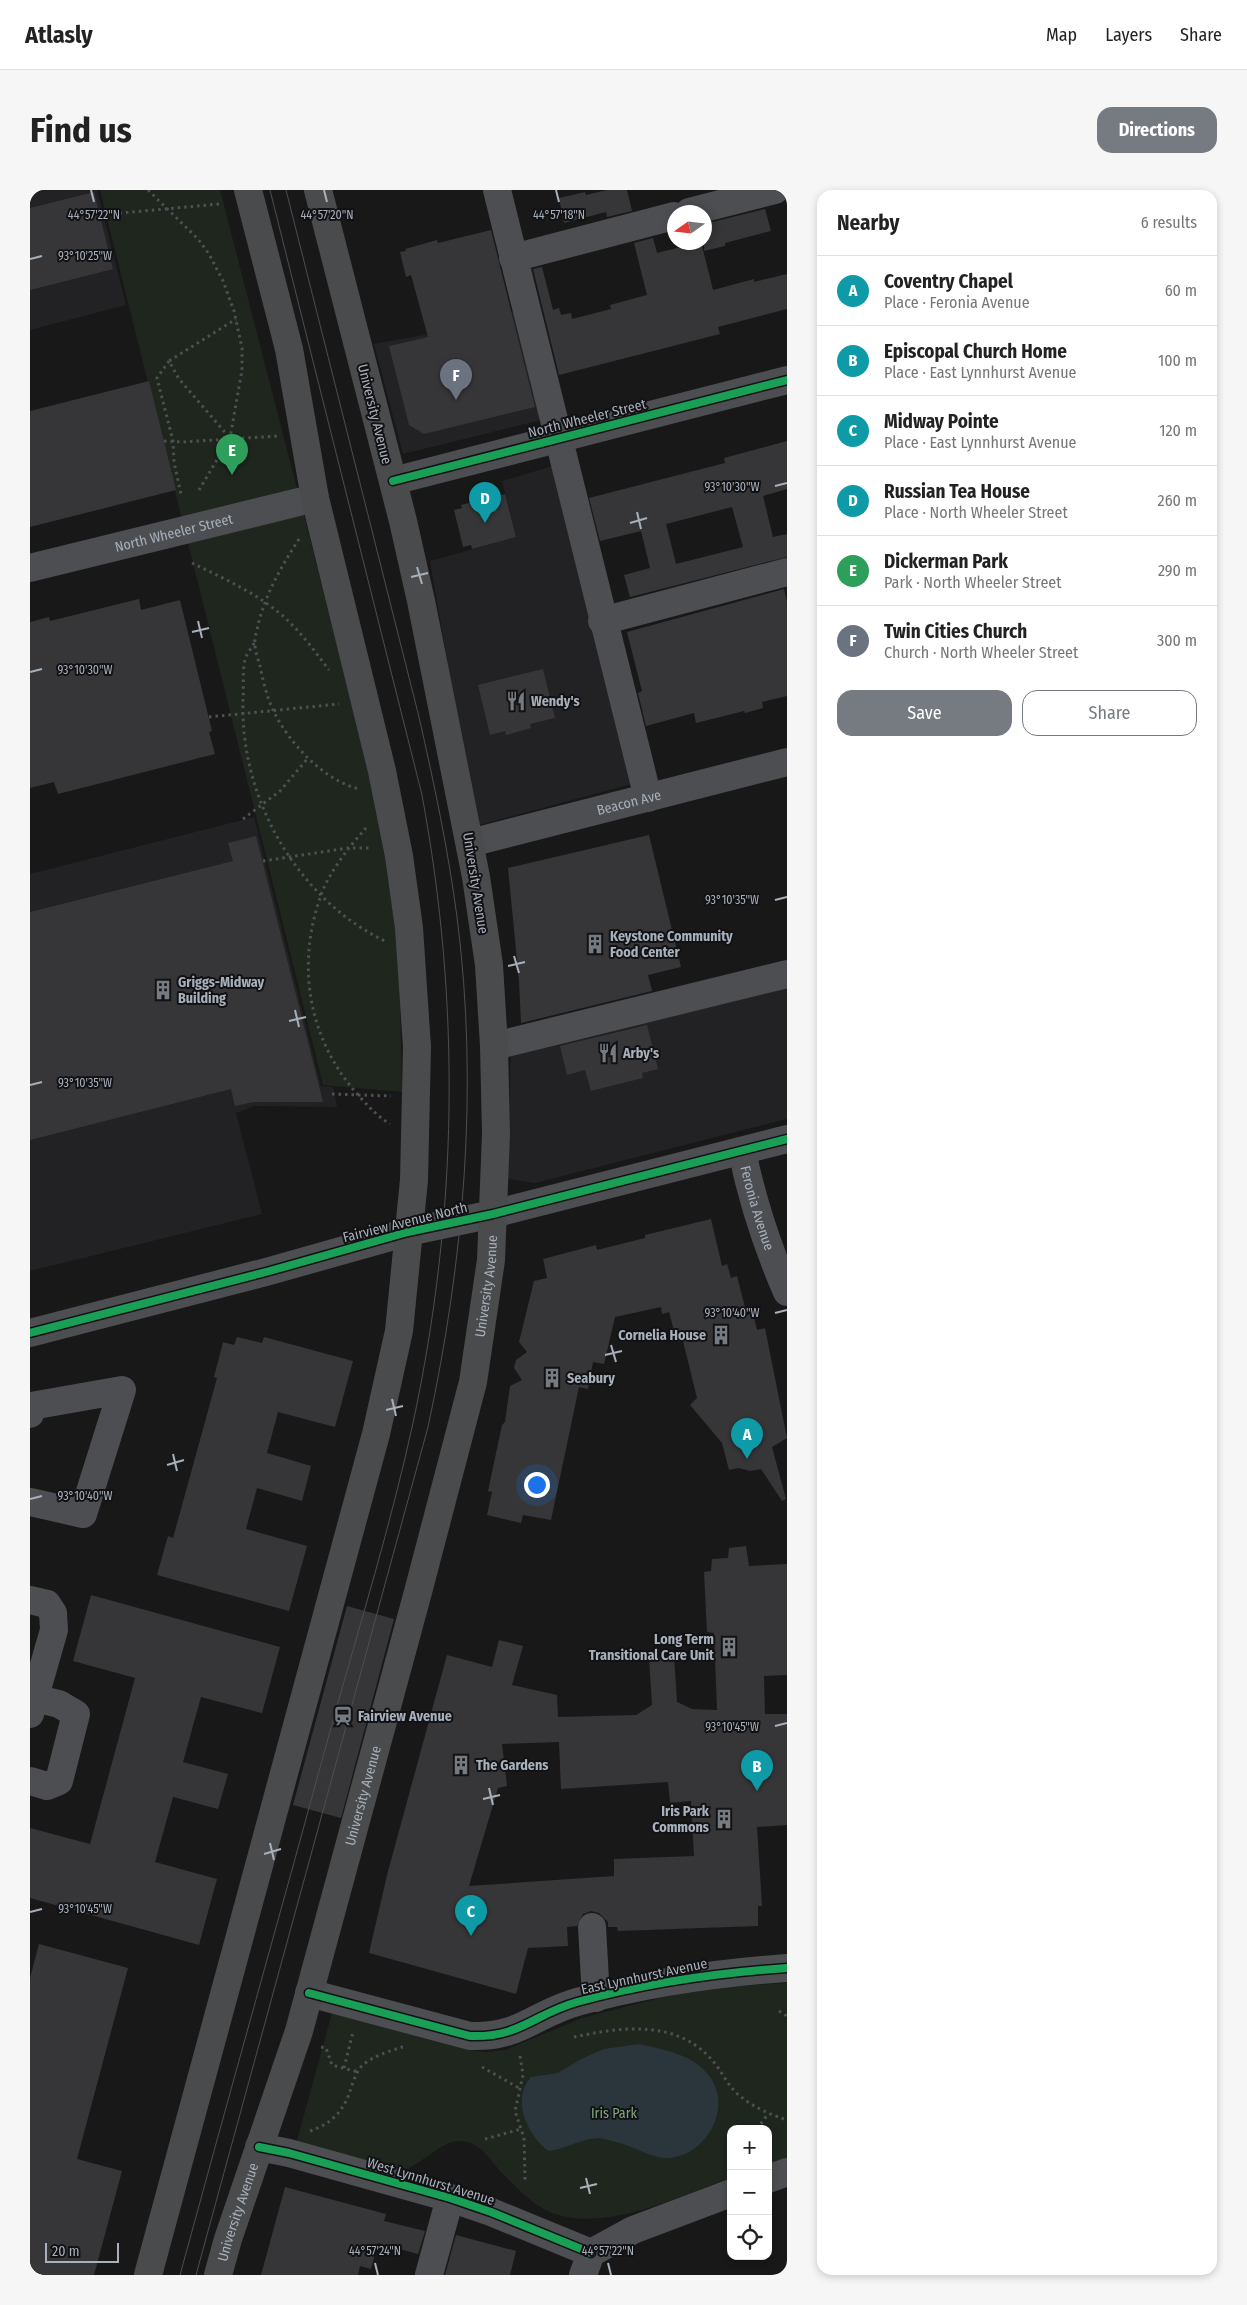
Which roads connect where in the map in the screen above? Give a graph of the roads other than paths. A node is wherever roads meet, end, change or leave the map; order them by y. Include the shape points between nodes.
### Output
1 (248, 190) edge
2 (318, 190) edge
3 (497, 190) edge
4 (776, 190) edge
5 (712, 206) edge
6 (667, 218) edge
7 (513, 258) junction
8 (787, 380) edge
9 (557, 438) junction
10 (392, 481) junction
11 (316, 498) junction
12 (30, 568) edge
13 (787, 572) edge
14 (602, 620) junction
15 (787, 762) edge
16 (648, 798) junction
17 (470, 843) junction
18 (787, 974) edge
19 (494, 1046) junction
20 (787, 1139) edge
21 (742, 1151) junction
22 (493, 1214) junction
23 (408, 1232) junction
24 (787, 1292) edge
25 (30, 1333) edge
26 (30, 1414) edge
27 (30, 1502) edge
28 (30, 1600) edge
29 (32, 1706) edge
30 (30, 1781) edge
31 (592, 1928) dead end
32 (787, 1968) edge
33 (310, 1993) junction
34 (596, 1998) junction
35 (259, 2147) junction
36 (787, 2172) edge
37 (772, 2178) edge
38 (727, 2195) edge
39 (450, 2198) junction
40 (587, 2264) edge
41 (148, 2275) edge
42 (218, 2275) edge
43 (429, 2275) edge

1 - 11 main road via 289,349
2 - 10 main road, University Avenue
3 - 7 street
4 - 5 street
6 - 7 street
7 - 9 street
8 - 9 street, North Wheeler Street
9 - 10 street, North Wheeler Street
9 - 14 street
10 - 17 main road, University Avenue via 421,601
11 - 12 street, North Wheeler Street
11 - 23 main road via 382,772 407,916 417,1047 414,1180
13 - 14 street
14 - 16 street
15 - 16 street, Beacon Ave
16 - 17 street, Beacon Ave
17 - 19 main road, University Avenue via 489,966
18 - 19 street
19 - 22 main road, University Avenue via 496,1134
20 - 21 street, Fairview Avenue North
21 - 22 street, Fairview Avenue North
21 - 24 street, Feronia Avenue via 769,1250
22 - 23 street, Fairview Avenue North
22 - 33 main road, University Avenue via 491,1260 480,1343 464,1422
23 - 25 street, Fairview Avenue North
23 - 41 main road via 399,1331 376,1434
26 - 27 street via 31,1406 122,1390 84,1514
28 - 29 street via 47,1604 53,1613 54,1630
29 - 30 street via 59,1704 76,1714 59,1781 48,1786
31 - 34 street
32 - 34 street, East Lynnhurst Avenue via 685,1978
33 - 34 street, East Lynnhurst Avenue via 470,2036 490,2037 512,2032 558,2009
33 - 35 main road, University Avenue
35 - 39 street, West Lynnhurst Avenue
35 - 42 main road, University Avenue
36 - 37 street
38 - 40 street, West Lynnhurst Avenue via 633,2230
39 - 40 street, West Lynnhurst Avenue via 491,2212
39 - 43 street

